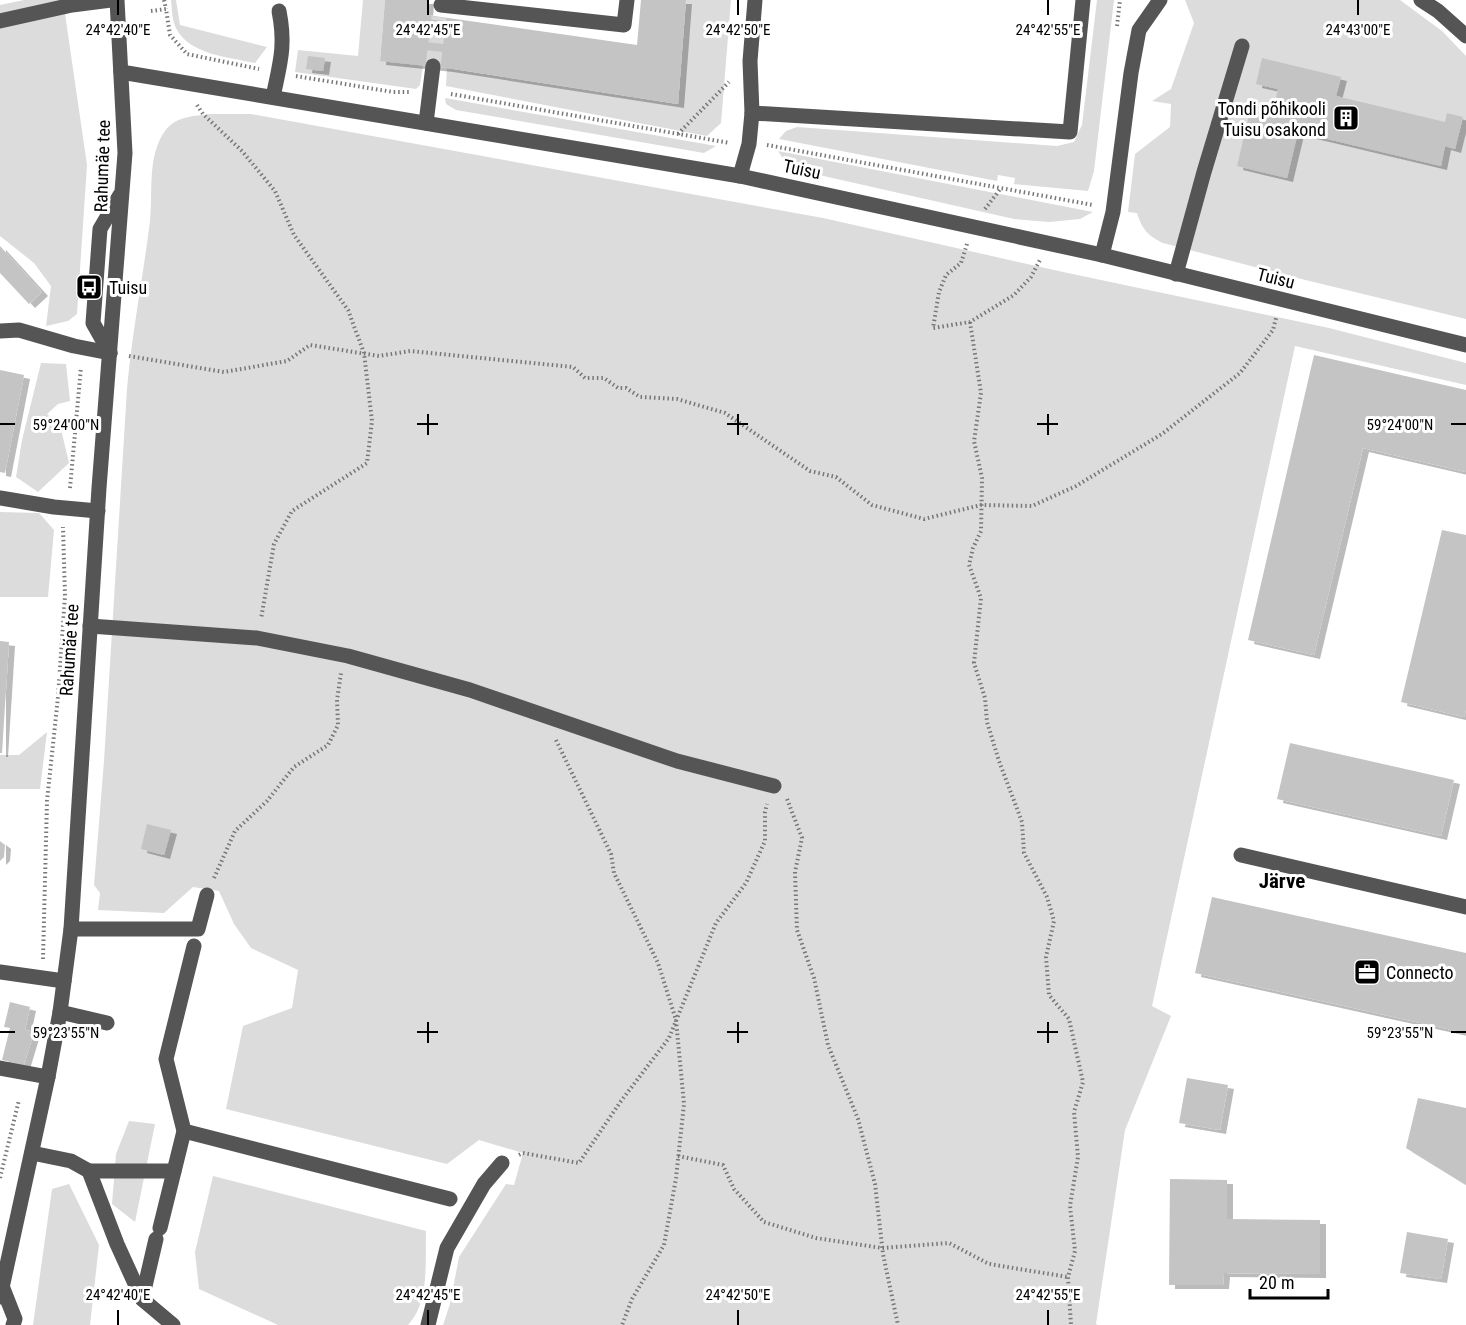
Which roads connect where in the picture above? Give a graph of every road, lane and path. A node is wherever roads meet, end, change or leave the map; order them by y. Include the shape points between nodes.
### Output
1 (111, 0) edge
2 (117, 0) edge
3 (164, 0) edge
4 (627, 0) edge
5 (755, 0) edge
6 (1083, 0) edge
7 (1160, 0) edge
8 (1421, 0) edge
9 (440, 7) edge
10 (166, 9) junction
11 (151, 11) dead end
12 (279, 11) dead end
13 (0, 21) edge
14 (1466, 36) edge
15 (1242, 46) dead end
16 (434, 66) tunnel mouth
17 (246, 67) dead end
18 (121, 72) junction
19 (299, 77) dead end
20 (182, 82) junction
21 (730, 82) dead end
22 (412, 92) dead end
23 (446, 93) dead end
24 (273, 97) junction
25 (752, 113) junction
26 (426, 123) junction
27 (677, 135) junction
28 (720, 142) dead end
29 (778, 146) dead end
30 (740, 176) junction
31 (1001, 188) junction
32 (1098, 206) dead end
33 (972, 227) junction
34 (1049, 244) junction
35 (1102, 255) junction
36 (1176, 274) junction
37 (1281, 299) junction
38 (970, 322) junction
39 (0, 331) edge
40 (1466, 345) edge
41 (110, 353) junction
42 (364, 353) junction
43 (81, 368) dead end
44 (69, 495) dead end
45 (0, 498) edge
46 (981, 505) junction
47 (98, 511) junction
48 (63, 520) dead end
49 (90, 626) junction
50 (257, 638) junction
51 (348, 656) junction
52 (543, 715) junction
53 (774, 786) junction
54 (1241, 855) dead end
55 (207, 895) joint
56 (1466, 907) edge
57 (71, 929) junction
58 (194, 946) dead end
59 (43, 969) dead end
60 (0, 972) edge
61 (64, 981) junction
62 (60, 1012) junction
63 (676, 1020) junction
64 (107, 1023) dead end
65 (0, 1068) edge
66 (48, 1077) junction
67 (20, 1099) dead end
68 (184, 1131) junction
69 (32, 1153) junction
70 (678, 1156) junction
71 (502, 1163) joint
72 (89, 1171) junction
73 (174, 1171) junction
74 (0, 1178) edge
75 (450, 1199) dead end
76 (882, 1248) junction
77 (1068, 1277) junction
78 (1, 1292) edge
79 (142, 1299) junction
80 (13, 1325) edge
81 (172, 1325) edge
82 (428, 1325) edge
83 (622, 1325) edge
84 (898, 1325) edge
85 (1071, 1325) edge

1 - 13 street via 72,4
2 - 18 street, Rahumäe tee
3 - 10 path
4 - 9 street via 624,25
5 - 25 street via 750,61
6 - 25 street via 1071,132
7 - 35 street via 1138,30 1113,213
8 - 14 street
10 - 11 path
10 - 17 path via 170,35 187,54
12 - 24 street via 283,48
15 - 36 street
16 - 26 street
18 - 20 street, Tuisu
18 - 41 street, Rahumäe tee via 125,153
19 - 22 path
20 - 24 street, Tuisu
20 - 42 path via 203,114 242,151 275,191 294,235 348,310
21 - 27 path
23 - 27 path
24 - 26 street, Tuisu
25 - 30 street
26 - 30 street, Tuisu
27 - 28 path
29 - 31 path
30 - 33 street, Tuisu
31 - 32 path
31 - 33 path
33 - 34 street, Tuisu
33 - 38 path via 961,263 946,275 939,292 933,328
34 - 35 street, Tuisu
34 - 38 path via 1030,277 1014,295
35 - 36 street, Tuisu
36 - 37 street, Tuisu
37 - 40 street, Tuisu
37 - 46 path via 1273,330 1240,373 1162,434 1076,486 1032,506
38 - 46 path via 981,393 974,441 982,478
39 - 41 street via 19,330
41 - 42 path via 224,372 288,361 310,345
41 - 47 street, Rahumäe tee
42 - 46 path via 379,356 410,351 573,367 585,378 604,378 640,397 677,399 725,412 810,471 836,477 872,505 924,519
42 - 50 path via 372,421 367,463 292,511 274,544
43 - 44 path
45 - 47 street
46 - 77 path via 981,531 969,565 981,598 974,663 986,698 987,722 1022,822 1024,853 1047,897 1054,921 1046,957 1049,995 1069,1019 1083,1082 1074,1112 1078,1157 1070,1206 1075,1251
47 - 49 street, Rahumäe tee
48 - 59 path via 65,596 47,801
49 - 50 street
49 - 57 street, Rahumäe tee
50 - 51 street
51 - 52 street
51 - 55 path via 339,680 338,725 328,745 294,767 267,801 235,831
52 - 53 street via 677,761
52 - 63 path via 611,854 614,873 658,963
53 - 63 path via 765,812 765,842 746,883 716,923
53 - 76 path via 789,800 802,838 795,872 797,930 814,978 828,1045 858,1119 875,1184
54 - 56 street
55 - 57 street via 198,928
57 - 61 street, Rahumäe tee
58 - 68 street via 166,1059
60 - 61 street
61 - 62 street, Rahumäe tee
62 - 64 street
62 - 66 street, Rahumäe tee
63 - 70 path via 684,1104
63 - 71 path via 669,1038 579,1163 523,1153
65 - 66 street
66 - 69 street, Rahumäe tee
67 - 74 path
68 - 73 street
68 - 75 street
69 - 72 street via 70,1161
69 - 78 street, Rahumäe tee
70 - 76 path via 723,1165 734,1189 764,1222 816,1238
70 - 83 path via 664,1245 632,1299
71 - 82 street via 484,1184 447,1248
72 - 73 street
72 - 79 street
73 - 79 street
76 - 77 path via 949,1243 989,1264
76 - 84 path
77 - 85 path
78 - 80 street via 15,1318
79 - 81 street

